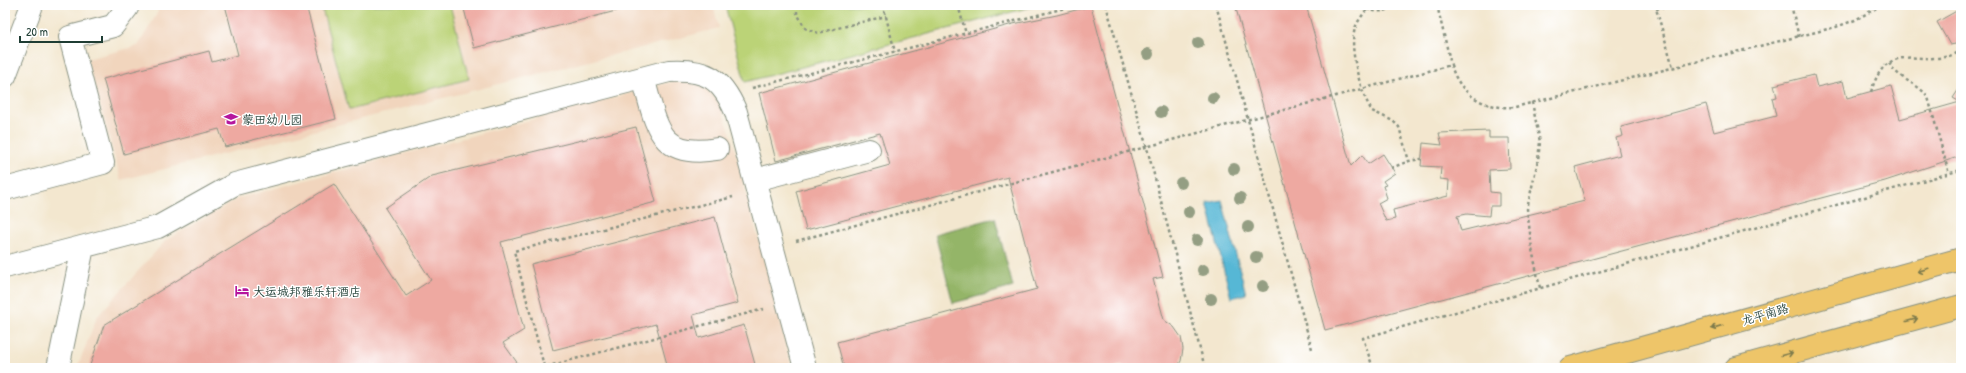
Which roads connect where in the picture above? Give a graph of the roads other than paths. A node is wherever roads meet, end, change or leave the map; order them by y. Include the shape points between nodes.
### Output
1 (32, 5) edge
2 (126, 5) edge
3 (5, 76) edge
4 (643, 78) junction
5 (717, 150) dead end
6 (869, 150) dead end
7 (755, 180) junction
8 (5, 188) edge
9 (83, 247) junction
10 (1961, 260) edge
11 (5, 267) edge
12 (1961, 306) edge
13 (58, 368) edge
14 (805, 368) edge
15 (1570, 368) edge
16 (1736, 368) edge

1 - 3 street
2 - 8 street via 127,8 113,26 70,37 103,163
4 - 5 street via 657,124 665,139 681,150
4 - 7 street via 668,71 688,70 706,74 719,82 729,94 736,112
4 - 9 street via 235,184 158,227
6 - 7 street
7 - 14 street
9 - 11 street
9 - 13 street
10 -> 15 main road, 龙平南路
16 -> 12 main road

